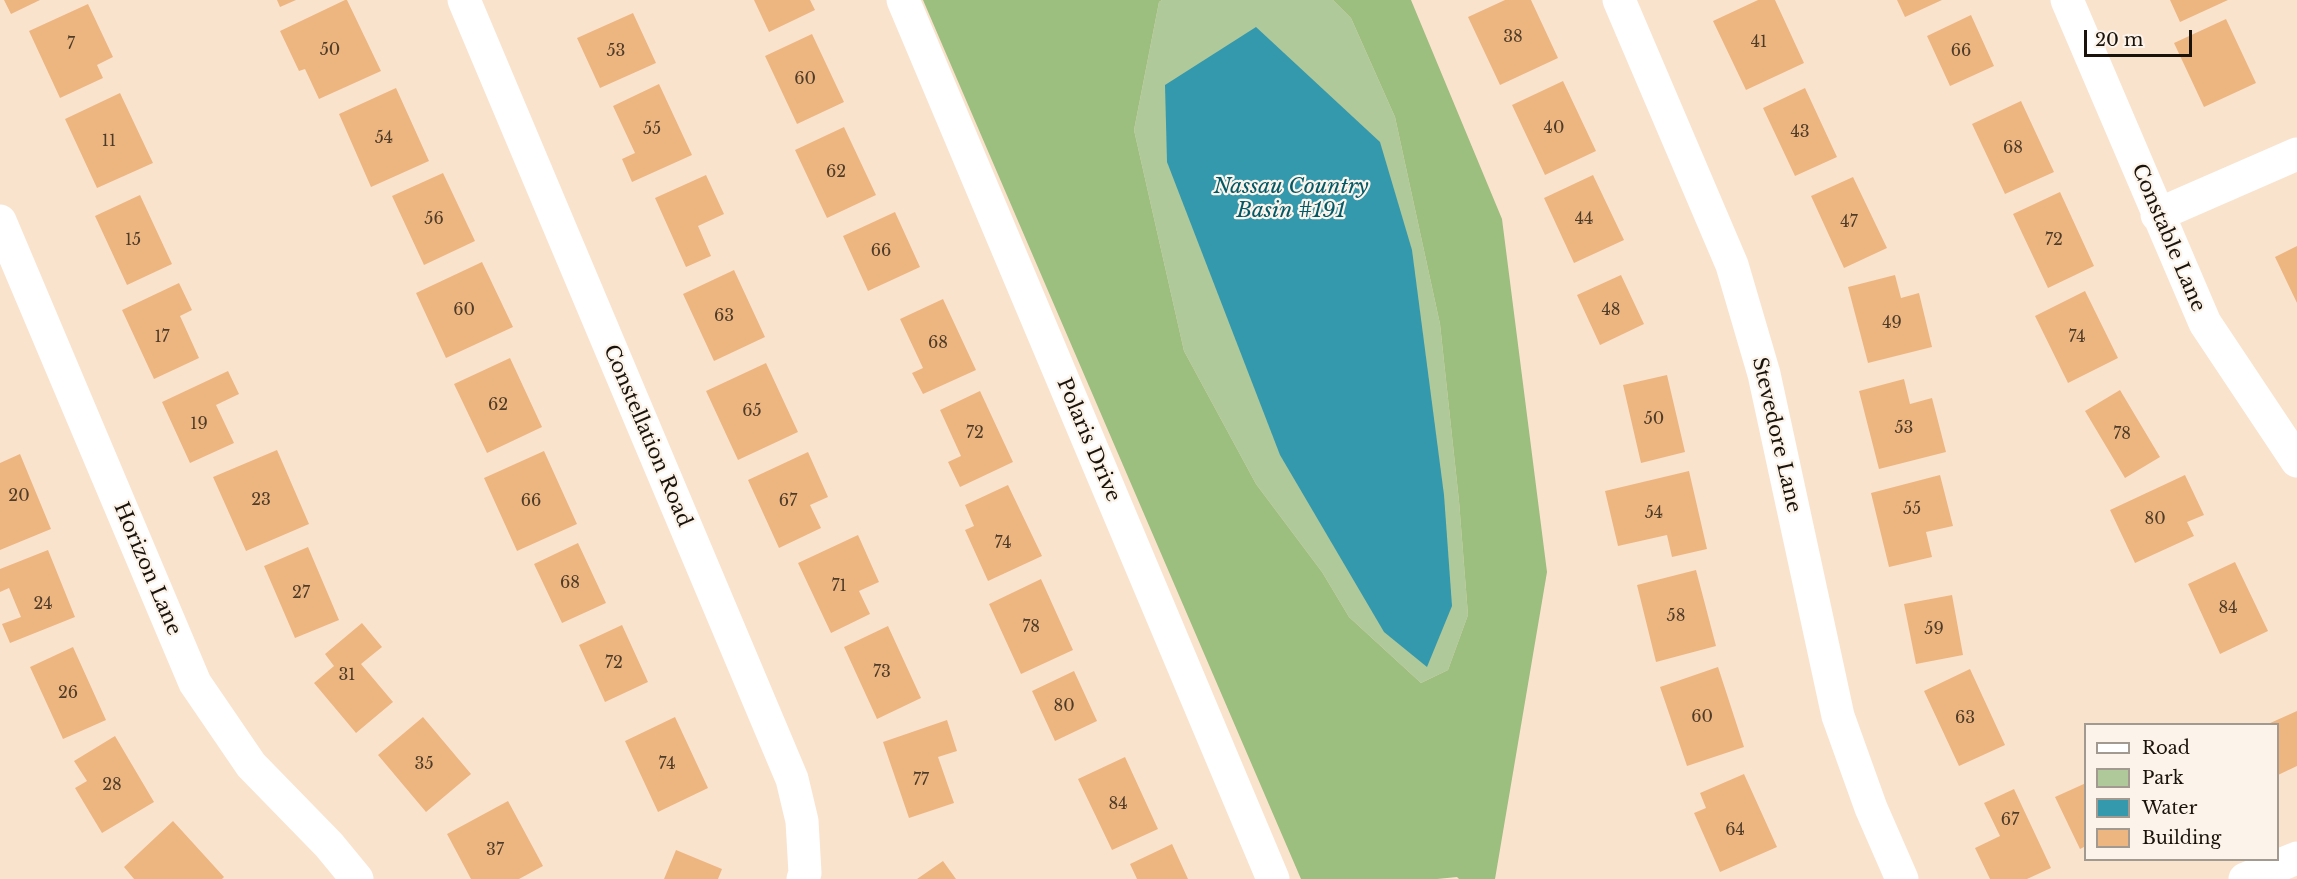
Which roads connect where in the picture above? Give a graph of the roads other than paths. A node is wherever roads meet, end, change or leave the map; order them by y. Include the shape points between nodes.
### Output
1 (464, 0) edge
2 (903, 0) edge
3 (1619, 0) edge
4 (2067, 0) edge
5 (2297, 154) edge
6 (2157, 215) junction
7 (0, 221) edge
8 (2297, 460) edge
9 (2297, 858) edge
10 (357, 879) edge
11 (803, 879) edge
12 (1273, 879) edge
13 (1902, 879) edge
14 (2245, 879) edge

1 - 11 street, Constellation Road via 792,779 802,821
2 - 12 street, Polaris Drive
3 - 13 street, Stevedore Lane via 1732,265 1764,374 1838,716
4 - 6 street, Constable Lane
5 - 6 street
6 - 8 street, Constable Lane via 2205,323
7 - 10 street, Horizon Lane via 195,683 251,765
9 - 14 street

